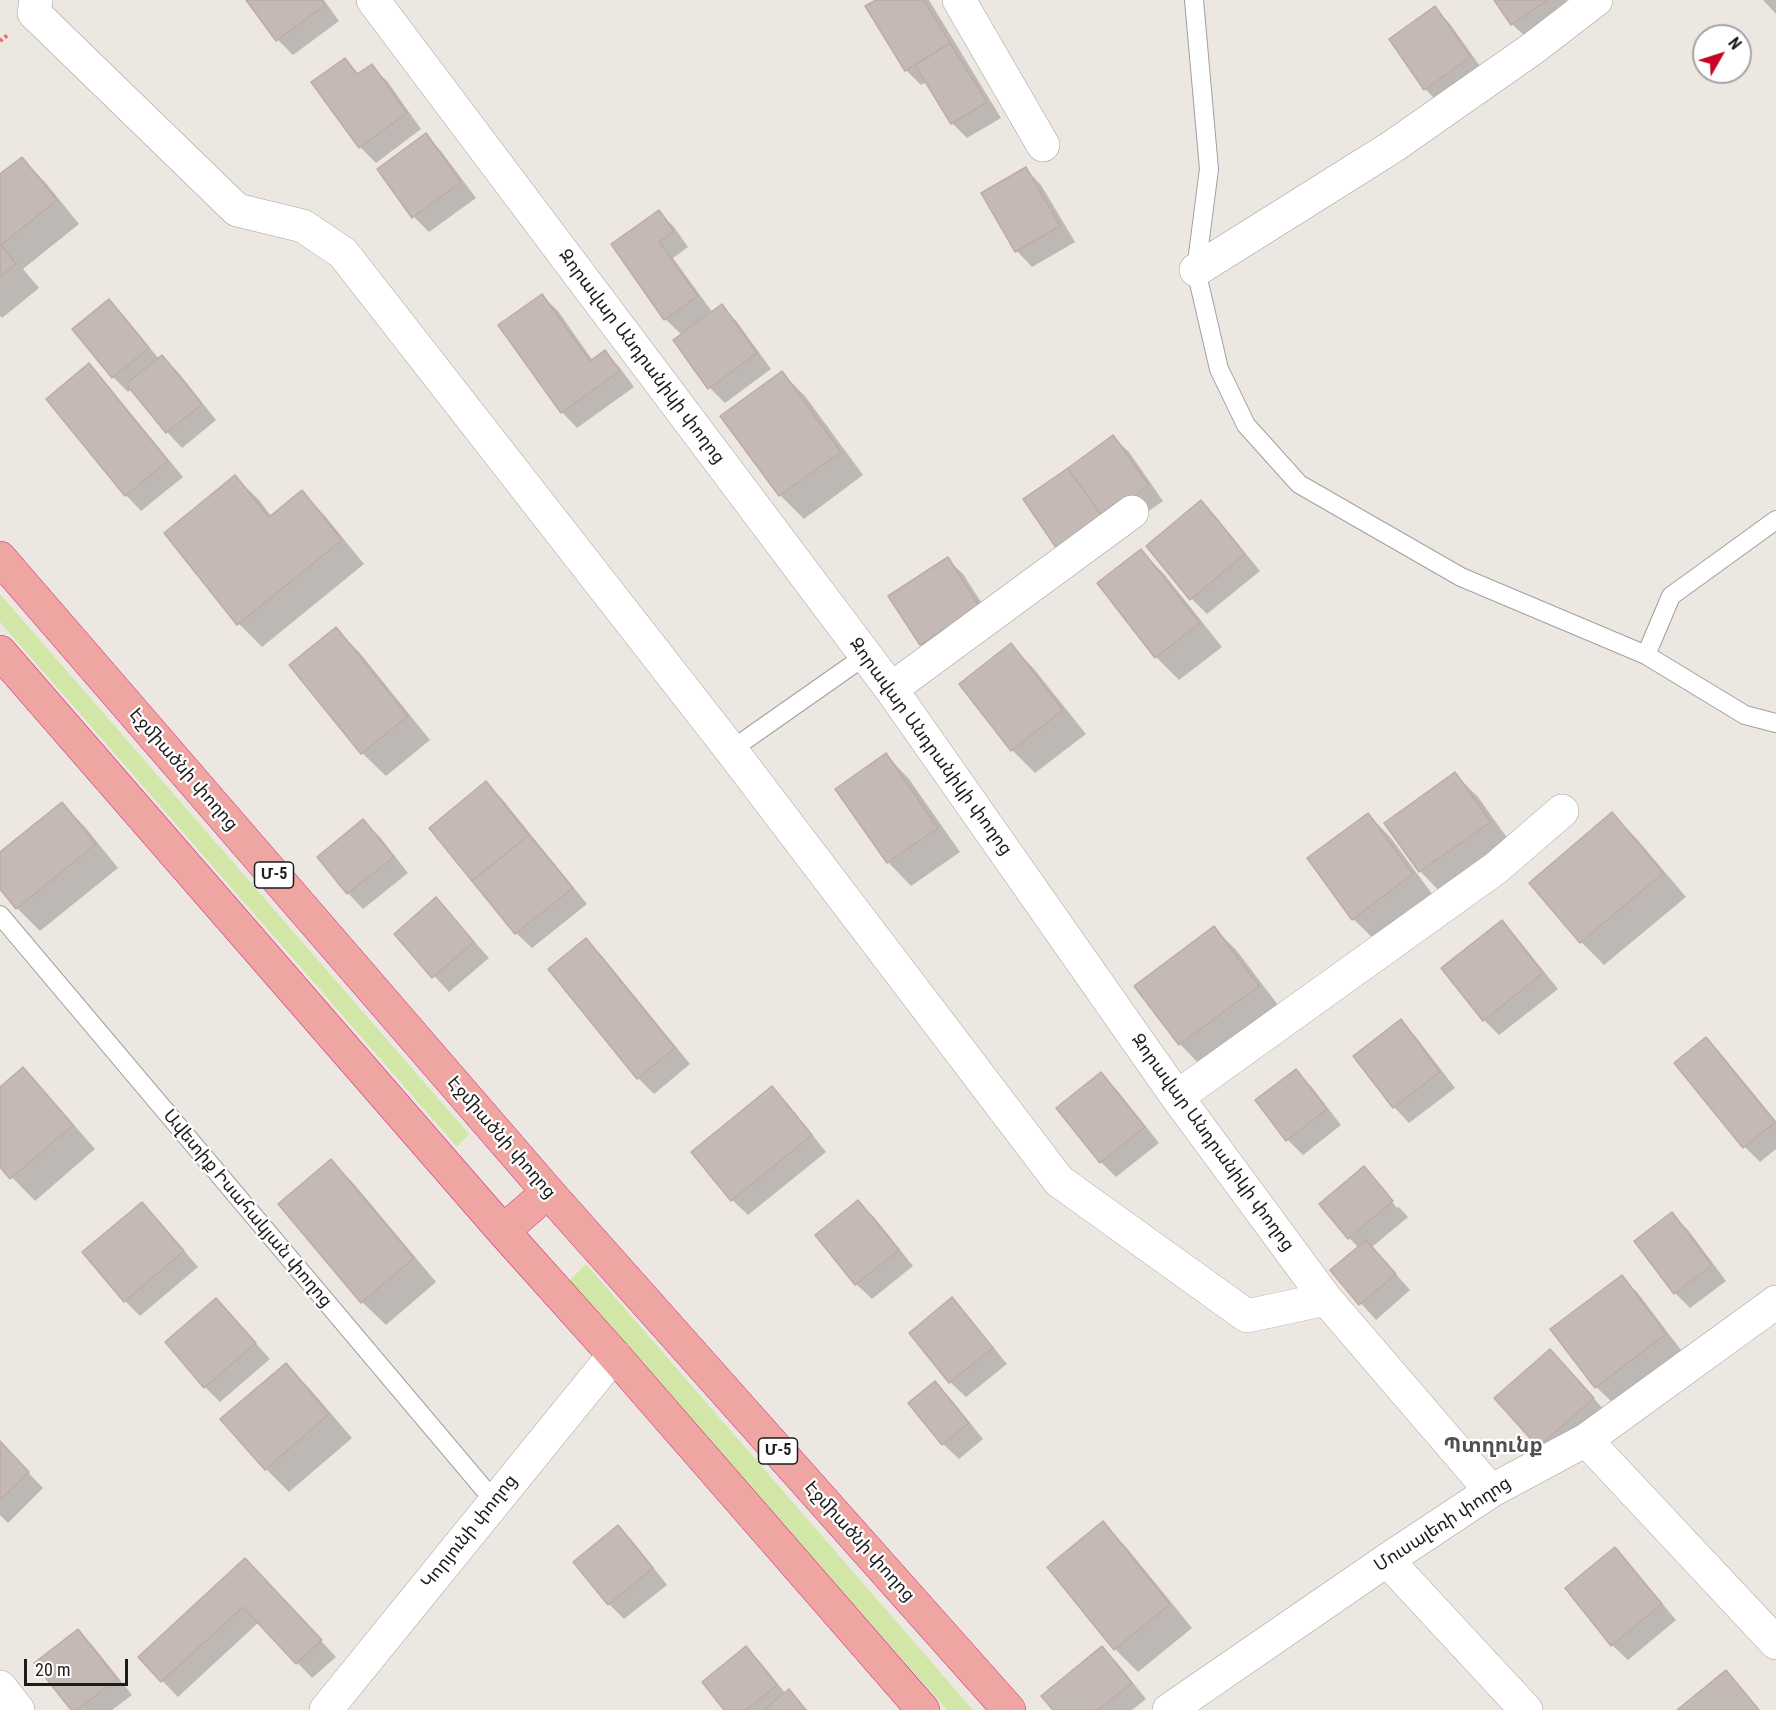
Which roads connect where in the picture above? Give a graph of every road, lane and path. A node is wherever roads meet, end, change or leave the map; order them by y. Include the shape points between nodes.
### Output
1 (36, 0) edge
2 (373, 0) edge
3 (959, 0) edge
4 (1194, 0) edge
5 (1596, 0) edge
6 (1043, 145) dead end
7 (1197, 270) junction
8 (1132, 512) dead end
9 (1776, 520) edge
10 (0, 558) edge
11 (0, 652) edge
12 (1646, 654) junction
13 (865, 656) junction
14 (891, 689) junction
15 (1776, 723) edge
16 (731, 750) junction
17 (1562, 811) dead end
18 (0, 915) edge
19 (1177, 1097) junction
20 (548, 1192) junction
21 (503, 1231) junction
22 (1326, 1299) junction
23 (1776, 1302) edge
24 (614, 1355) junction
25 (1586, 1440) junction
26 (1491, 1491) junction
27 (495, 1502) junction
28 (1387, 1560) junction
29 (1776, 1643) edge
30 (0, 1687) edge
31 (18, 1710) edge
32 (326, 1710) edge
33 (923, 1710) edge
34 (1009, 1710) edge
35 (1169, 1710) edge
36 (1526, 1710) edge

1 - 16 street via 34,13 237,210 303,226 343,253
2 - 13 street, Զորավար Անդրանիկի փողոց
3 - 6 street
4 - 7 lane via 1209,169
5 - 7 street via 1392,147
7 - 12 lane via 1219,369 1246,424 1299,484 1461,577
8 - 14 street
9 - 12 lane via 1671,596
10 - 20 highway, Էջմիածնի փողոց / Մ-5
11 - 21 highway
12 - 15 lane via 1745,715
13 - 14 street, Զորավար Անդրանիկի փողոց
13 - 16 lane
14 - 19 street, Զորավար Անդրանիկի փողոց
16 - 22 street via 1059,1181 1247,1316
17 - 19 street via 1496,868
18 - 27 lane, Ավետիք Իսահակյան փողոց
19 - 22 street, Զորավար Անդրանիկի փողոց
20 - 21 highway
20 - 34 highway, Էջմիածնի փողոց / Մ-5
21 - 24 highway
22 - 26 street, Զորավար Անդրանիկի փողոց
23 - 25 street, Մուսալեռի փողոց
24 - 27 street, Կորյունի փողոց
24 - 33 highway
25 - 26 street, Մուսալեռի փողոց
25 - 29 street
26 - 28 street, Մուսալեռի փողոց
27 - 32 street, Կորյունի փողոց
28 - 35 street, Մուսալեռի փողոց
28 - 36 street
30 - 31 street

